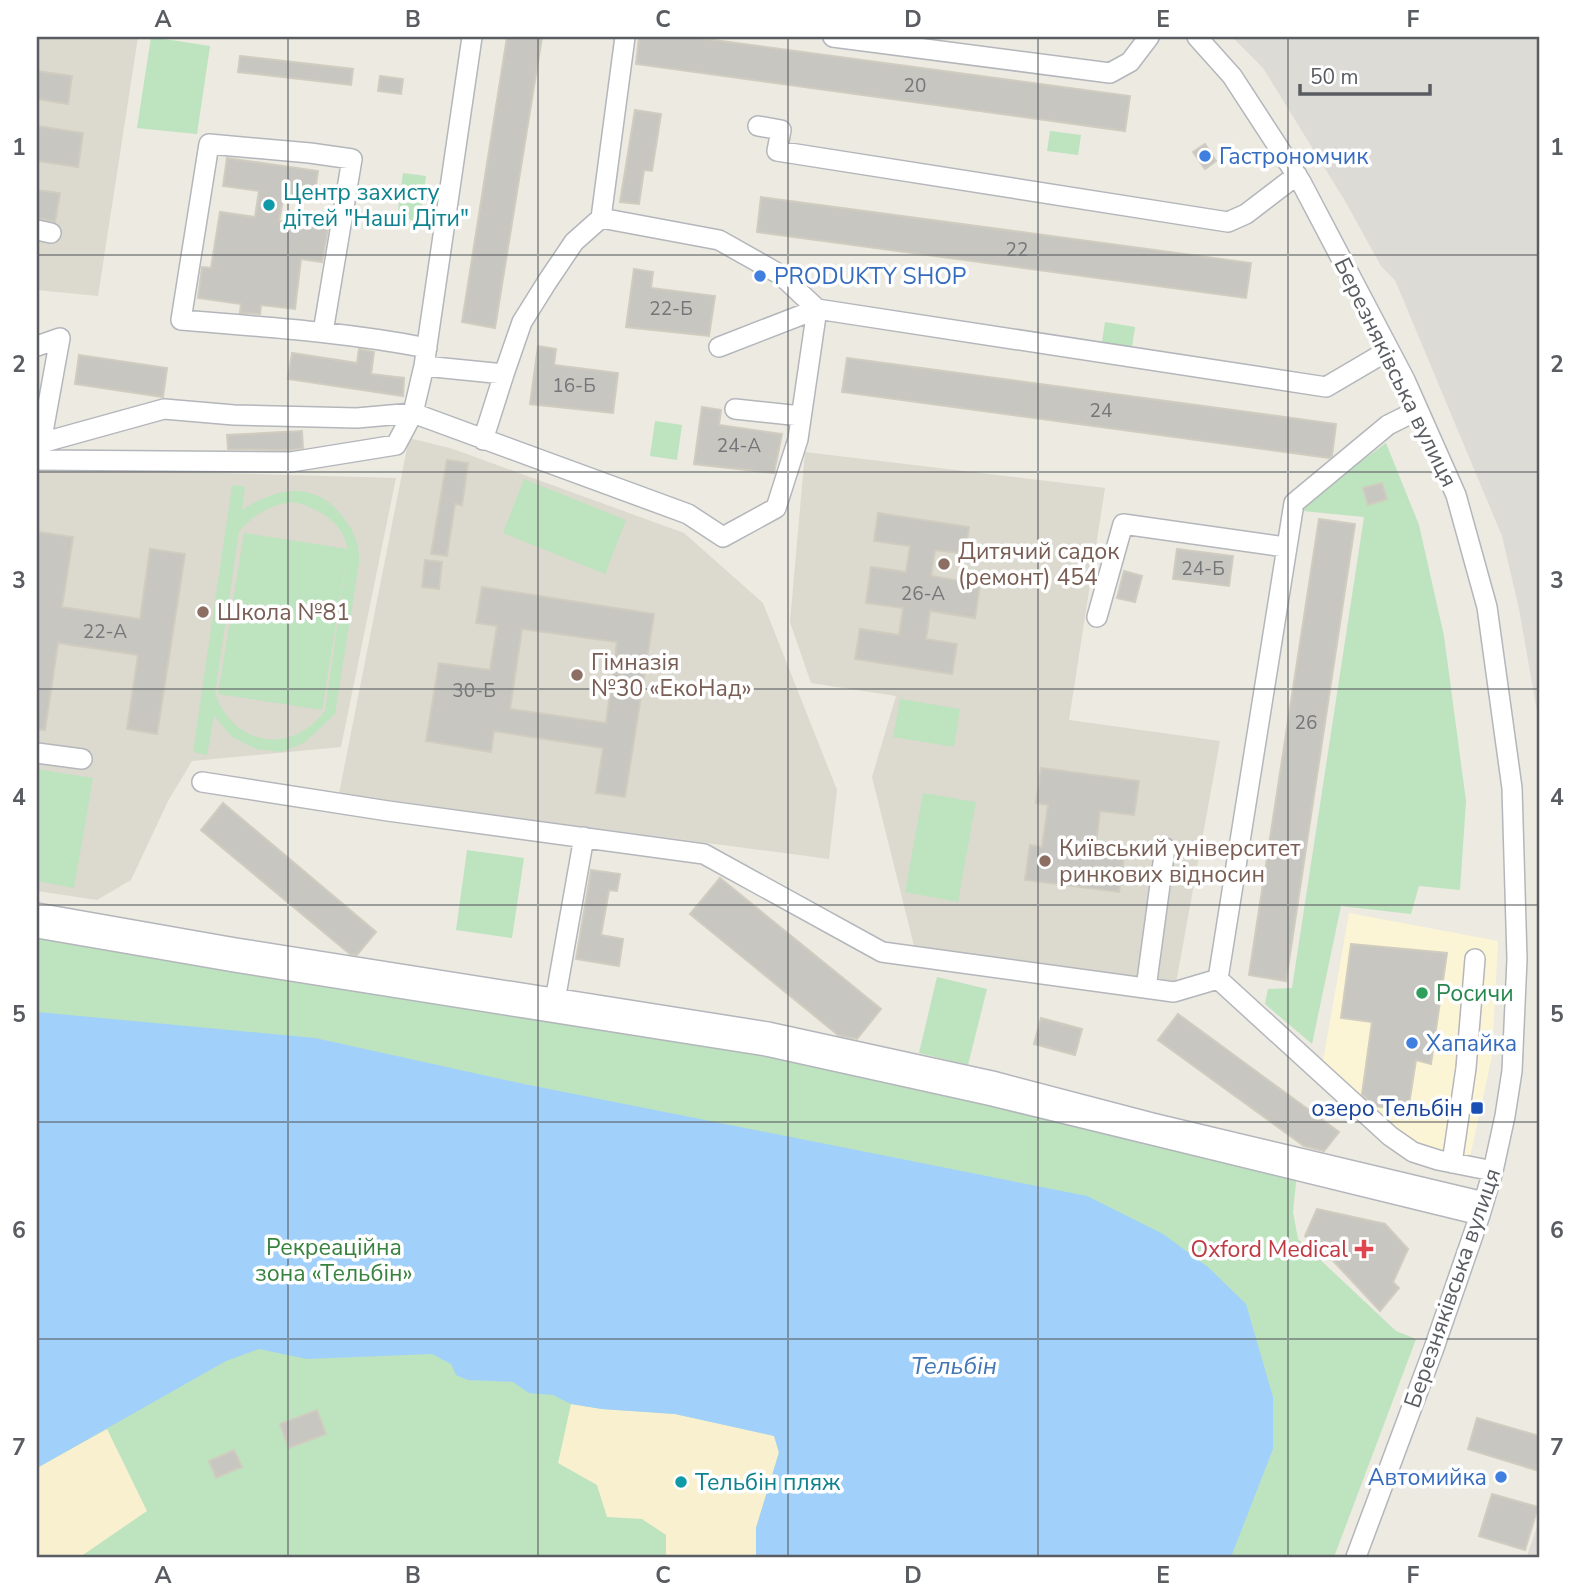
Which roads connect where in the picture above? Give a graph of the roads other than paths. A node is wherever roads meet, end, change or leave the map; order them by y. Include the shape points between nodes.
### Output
1 (472, 37) edge
2 (625, 37) edge
3 (833, 37) edge
4 (1149, 37) edge
5 (1197, 37) edge
6 (758, 126) dead end
7 (1297, 175) junction
8 (601, 218) junction
9 (817, 309) junction
10 (323, 332) junction
11 (37, 346) edge
12 (719, 347) dead end
13 (1389, 350) junction
14 (425, 357) junction
15 (503, 374) junction
16 (735, 409) dead end
17 (1418, 411) junction
18 (413, 413) junction
19 (801, 416) junction
20 (483, 440) junction
21 (38, 450) edge
22 (1285, 547) junction
23 (1097, 617) dead end
24 (37, 753) edge
25 (82, 759) dead end
26 (202, 782) dead end
27 (584, 837) junction
28 (1165, 848) dead end
29 (37, 913) edge
30 (37, 928) edge
31 (1475, 960) dead end
32 (1218, 978) junction
33 (1146, 988) junction
34 (554, 1006) junction
35 (1452, 1163) junction
36 (1493, 1171) junction
37 (1482, 1209) junction
38 (1356, 1557) edge

1 - 14 street
2 - 8 street
3 - 4 street via 1110,73 1130,62
5 - 7 street, Березняківська вулиця via 1232,76
6 - 7 street via 781,130 777,151 1228,222 1246,214
7 - 13 street, Березняківська вулиця
8 - 9 street via 719,240 781,275
8 - 15 street via 574,242 547,282 522,322
9 - 12 street
9 - 13 street via 1326,387
9 - 19 street
10 - 10 street via 181,320 209,144 352,159
10 - 14 street via 376,338
11 - 21 street via 60,338
13 - 17 street, Березняківська вулиця
14 - 15 street
14 - 18 street
15 - 20 street
16 - 19 street
17 - 22 street via 1388,425 1294,503
17 - 36 street, Березняківська вулиця via 1456,495 1487,607 1512,788 1517,959 1512,1071
18 - 20 street
18 - 21 street via 357,418 164,409
18 - 21 street via 396,445 291,462
19 - 20 street via 776,508 723,537 688,514
22 - 23 street via 1123,524
22 - 32 street
24 - 25 street
26 - 27 street
27 - 33 street via 704,854 882,952
27 - 34 street
28 - 33 street
29 - 34 street
30 - 34 street via 234,962
31 - 35 street
32 - 33 street via 1174,992
32 - 35 street via 1390,1136 1413,1152
34 - 37 street via 766,1046
35 - 36 street
36 - 37 street, Березняківська вулиця
37 - 38 street, Березняківська вулиця

